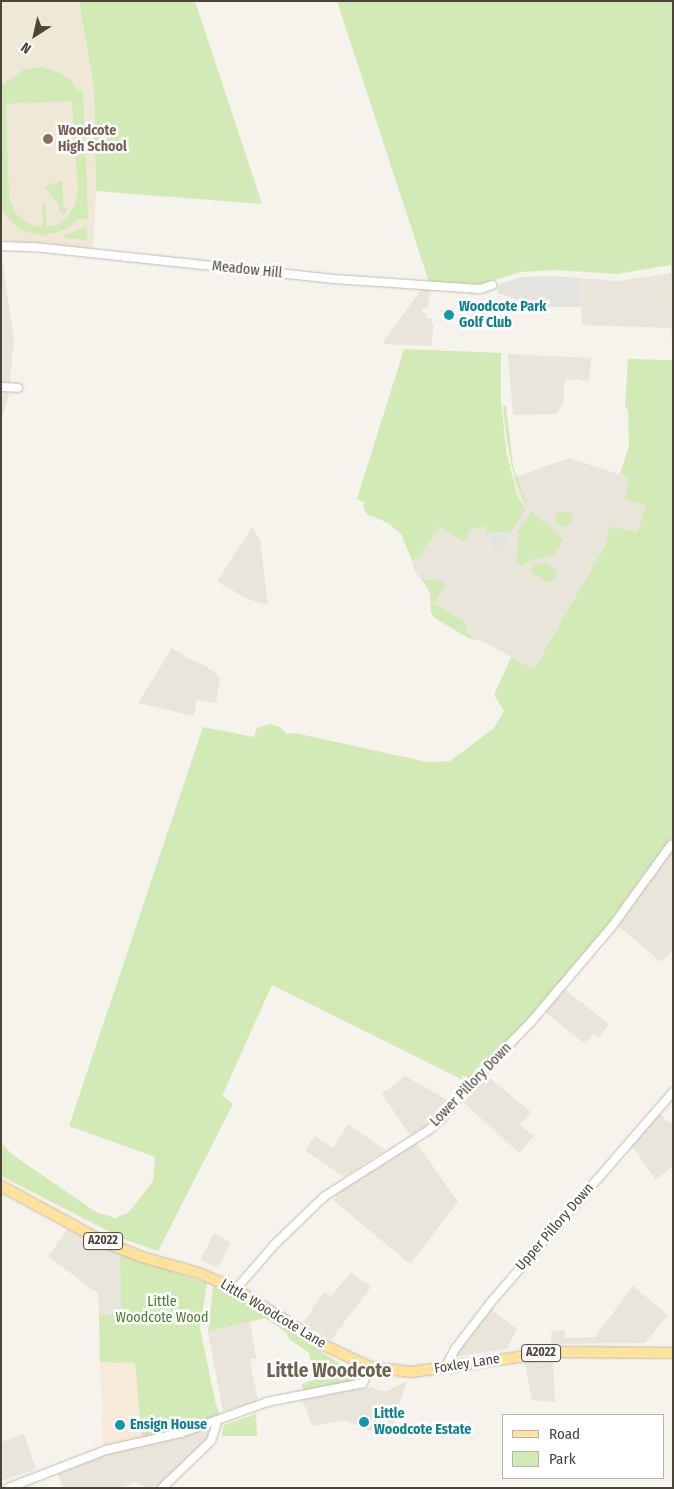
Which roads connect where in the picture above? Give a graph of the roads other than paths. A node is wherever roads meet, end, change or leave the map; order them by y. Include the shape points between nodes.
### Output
1 (1, 246) edge
2 (492, 285) dead end
3 (1, 388) edge
4 (18, 388) dead end
5 (672, 845) dead end
6 (673, 1092) edge
7 (1, 1186) edge
8 (236, 1289) junction
9 (673, 1353) edge
10 (370, 1367) junction
11 (445, 1368) junction
12 (411, 1372) joint
13 (218, 1420) junction
14 (8, 1488) edge
15 (162, 1488) edge

1 - 2 street, Meadow Hill via 334,280 480,289
3 - 4 street
5 - 8 street, Lower Pillory Down via 608,932 441,1119 325,1196 276,1243
6 - 11 street, Upper Pillory Down via 491,1302 455,1349
7 - 8 main road, Little Woodcote Lane / A2022 via 104,1242 199,1272
8 - 10 main road, Little Woodcote Lane / A2022 via 322,1344
9 - 11 main road, Foxley Lane / A2022 via 556,1352
10 - 12 main road, Little Woodcote Lane / A2022
10 - 13 street via 363,1383 267,1402
11 - 12 main road, Foxley Lane / A2022
13 - 14 street via 181,1433 107,1450
13 - 15 street via 211,1441

